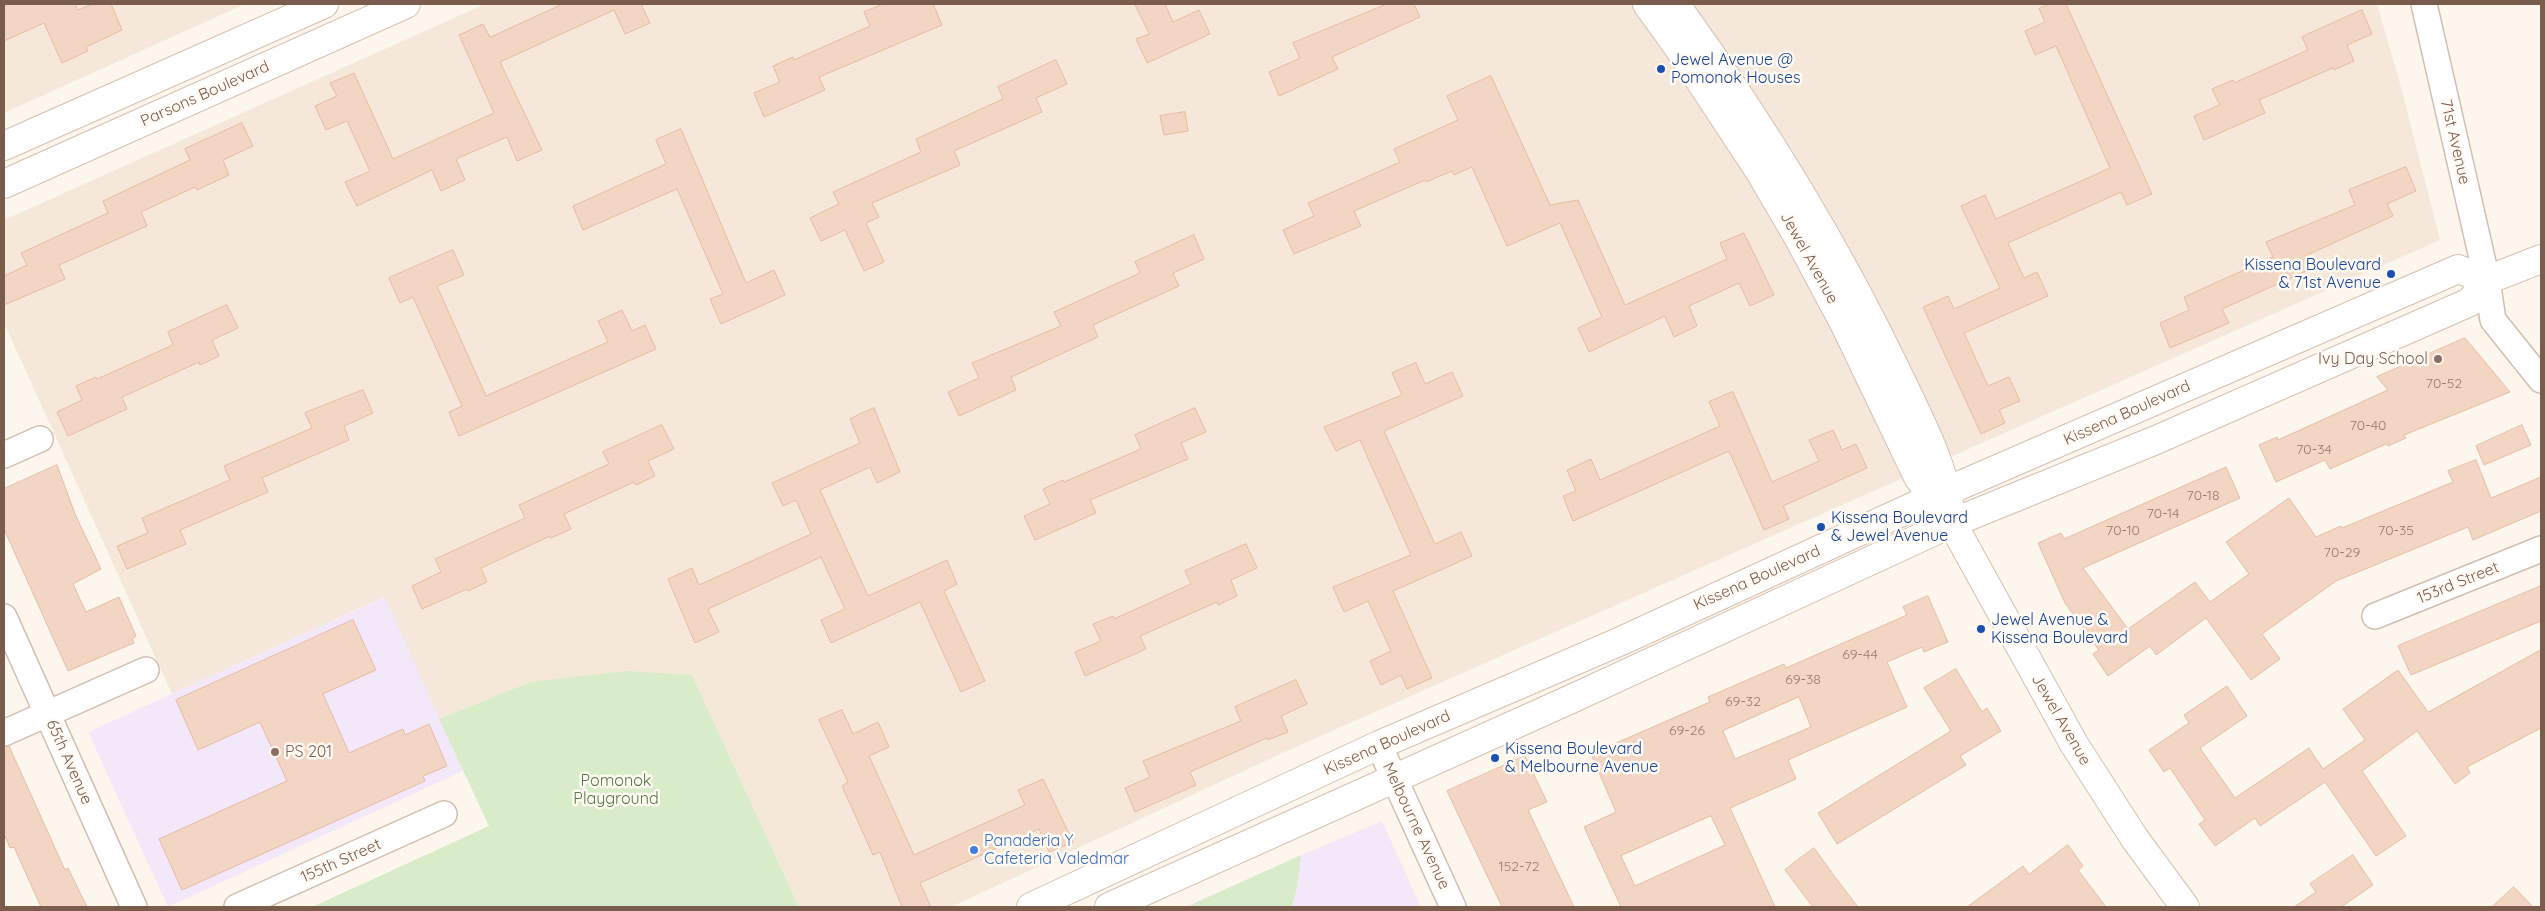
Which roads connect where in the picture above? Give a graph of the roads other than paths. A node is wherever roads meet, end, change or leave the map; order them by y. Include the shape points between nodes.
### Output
1 (324, 4) edge
2 (406, 4) edge
3 (1647, 4) edge
4 (1675, 4) edge
5 (2424, 4) edge
6 (4, 146) edge
7 (4, 184) edge
8 (2541, 258) edge
9 (2487, 280) junction
10 (2541, 380) edge
11 (40, 438) dead end
12 (4, 455) edge
13 (1939, 495) junction
14 (1952, 523) junction
15 (2541, 549) edge
16 (2375, 616) dead end
17 (4, 617) edge
18 (146, 670) dead end
19 (47, 714) junction
20 (4, 733) edge
21 (1378, 745) junction
22 (1394, 777) junction
23 (444, 814) dead end
24 (134, 907) edge
25 (237, 907) edge
26 (1031, 907) edge
27 (1109, 907) edge
28 (1453, 907) edge
29 (2184, 907) edge

1 - 6 main road, Parsons Boulevard
2 - 7 main road, Parsons Boulevard
3 - 13 main road, Jewel Avenue via 1760,172 1845,325 1909,460
4 - 13 main road, Jewel Avenue via 1734,88 1819,221 1933,449
5 - 9 street, 71st Avenue
8 - 9 main road
9 - 10 street, 71st Avenue via 2494,320
9 - 13 main road, Kissena Boulevard via 2458,269
9 - 14 main road, Kissena Boulevard via 2470,302 2156,440
11 - 12 street
13 - 14 main road, Jewel Avenue
13 - 21 main road, Kissena Boulevard via 1621,640
14 - 22 main road, Kissena Boulevard
14 - 29 main road, Jewel Avenue via 2074,744 2135,839
15 - 16 street, 153rd Street
17 - 19 street, 65th Avenue
18 - 19 street
19 - 20 street
19 - 24 street, 65th Avenue
21 - 22 street, Melbourne Avenue
21 - 26 main road, Kissena Boulevard
22 - 27 main road, Kissena Boulevard
22 - 28 street, Melbourne Avenue
23 - 25 street, 155th Street

